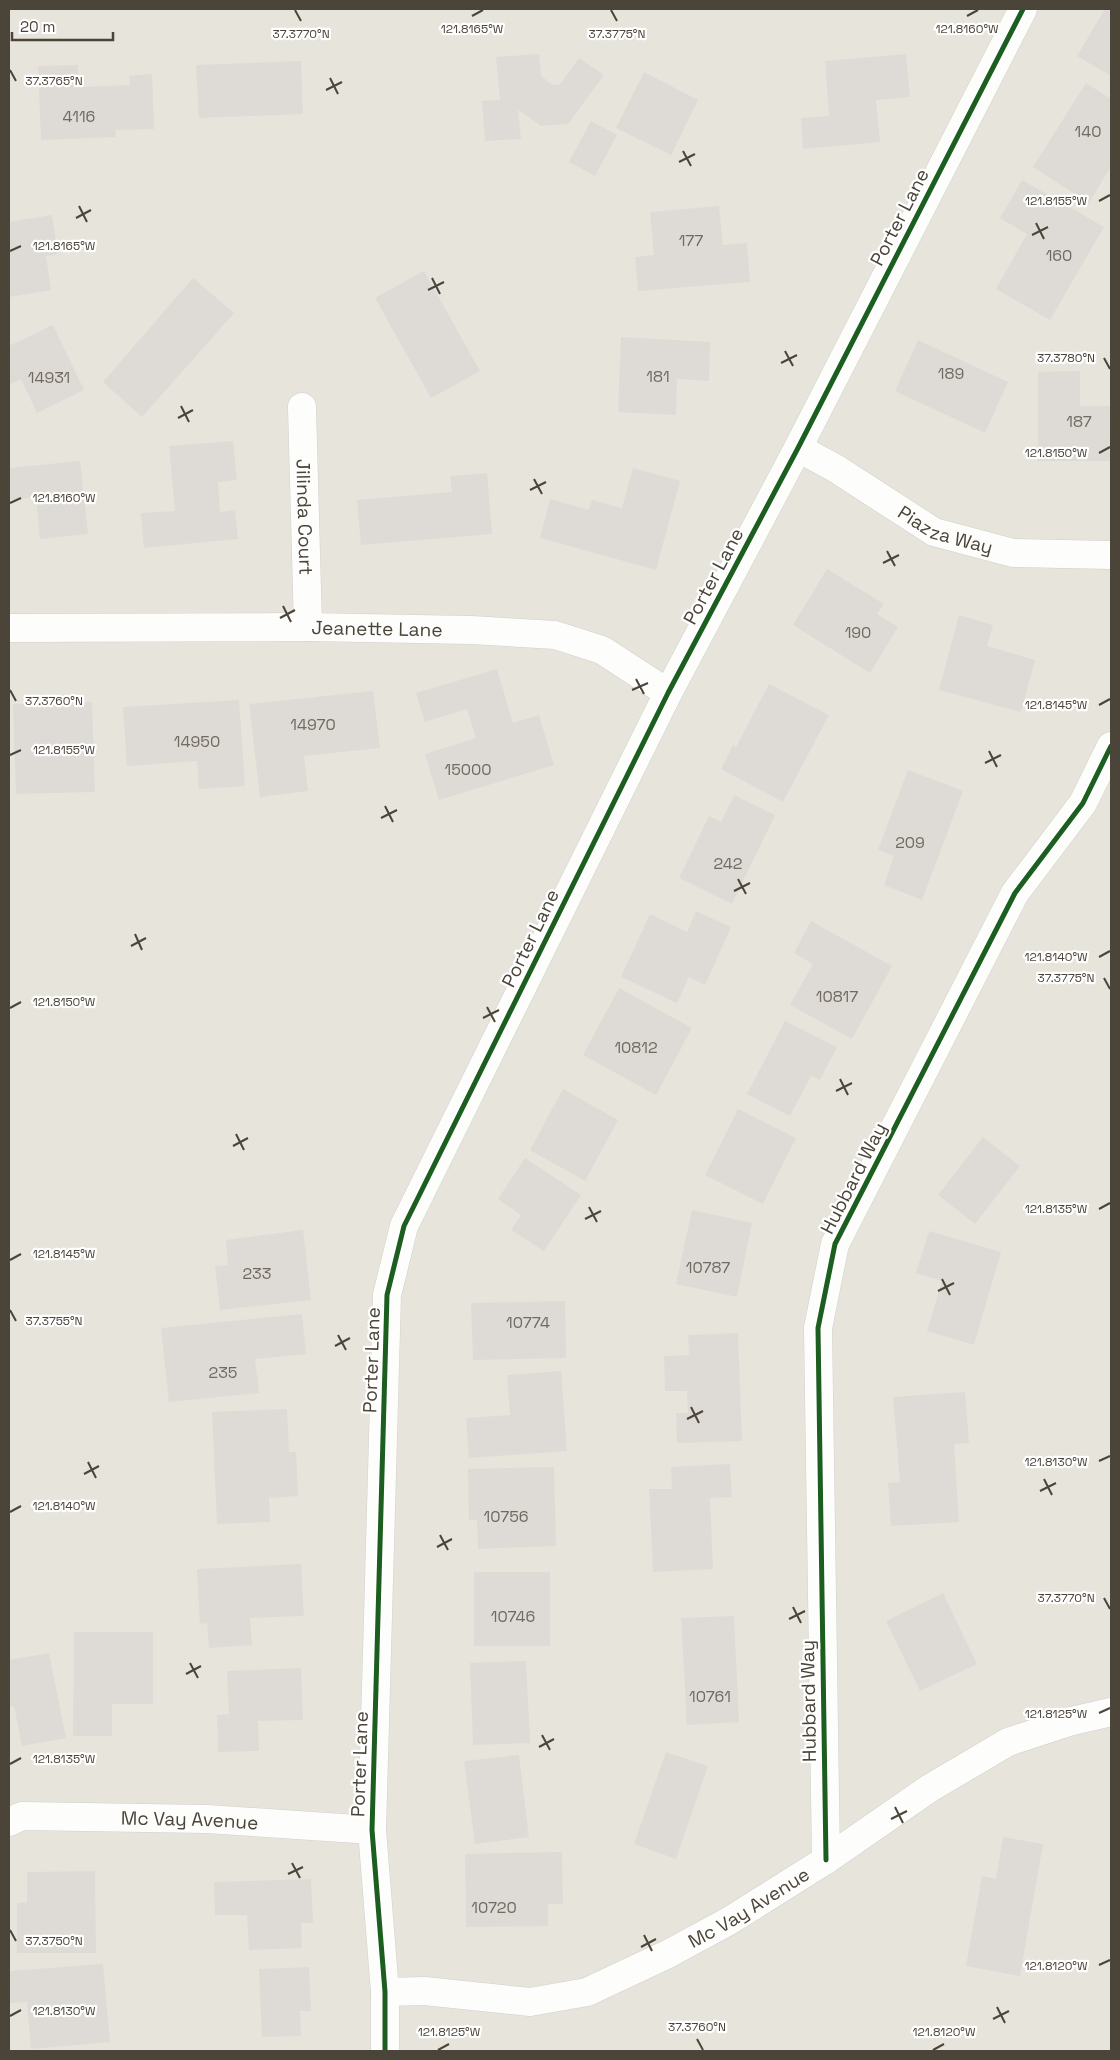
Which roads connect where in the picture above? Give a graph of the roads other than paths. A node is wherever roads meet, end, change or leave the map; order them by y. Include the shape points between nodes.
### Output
1 (1023, 9) edge
2 (302, 407) dead end
3 (798, 448) junction
4 (1111, 555) edge
5 (308, 627) junction
6 (9, 628) edge
7 (668, 692) junction
8 (1111, 746) edge
9 (1111, 1712) edge
10 (9, 1822) edge
11 (372, 1830) junction
12 (826, 1860) junction
13 (385, 1992) junction
14 (385, 2051) edge

1 - 3 street, Porter Lane
2 - 5 street, Jilinda Court
3 - 4 street, Piazza Way via 934,532 1013,552
3 - 7 street, Porter Lane
5 - 6 street, Jeanette Lane
5 - 7 street, Jeanette Lane via 555,635 602,650
7 - 11 street, Porter Lane via 404,1226 387,1295
8 - 12 street, Hubbard Way via 1083,803 1015,893 835,1244 818,1328
9 - 12 street, Mc Vay Avenue via 1008,1742 930,1788
10 - 11 street, Mc Vay Avenue via 22,1816 198,1819
11 - 13 street, Porter Lane
12 - 13 street, Mc Vay Avenue via 729,1921 587,1992 530,2002 424,1991
13 - 14 street, Porter Lane

